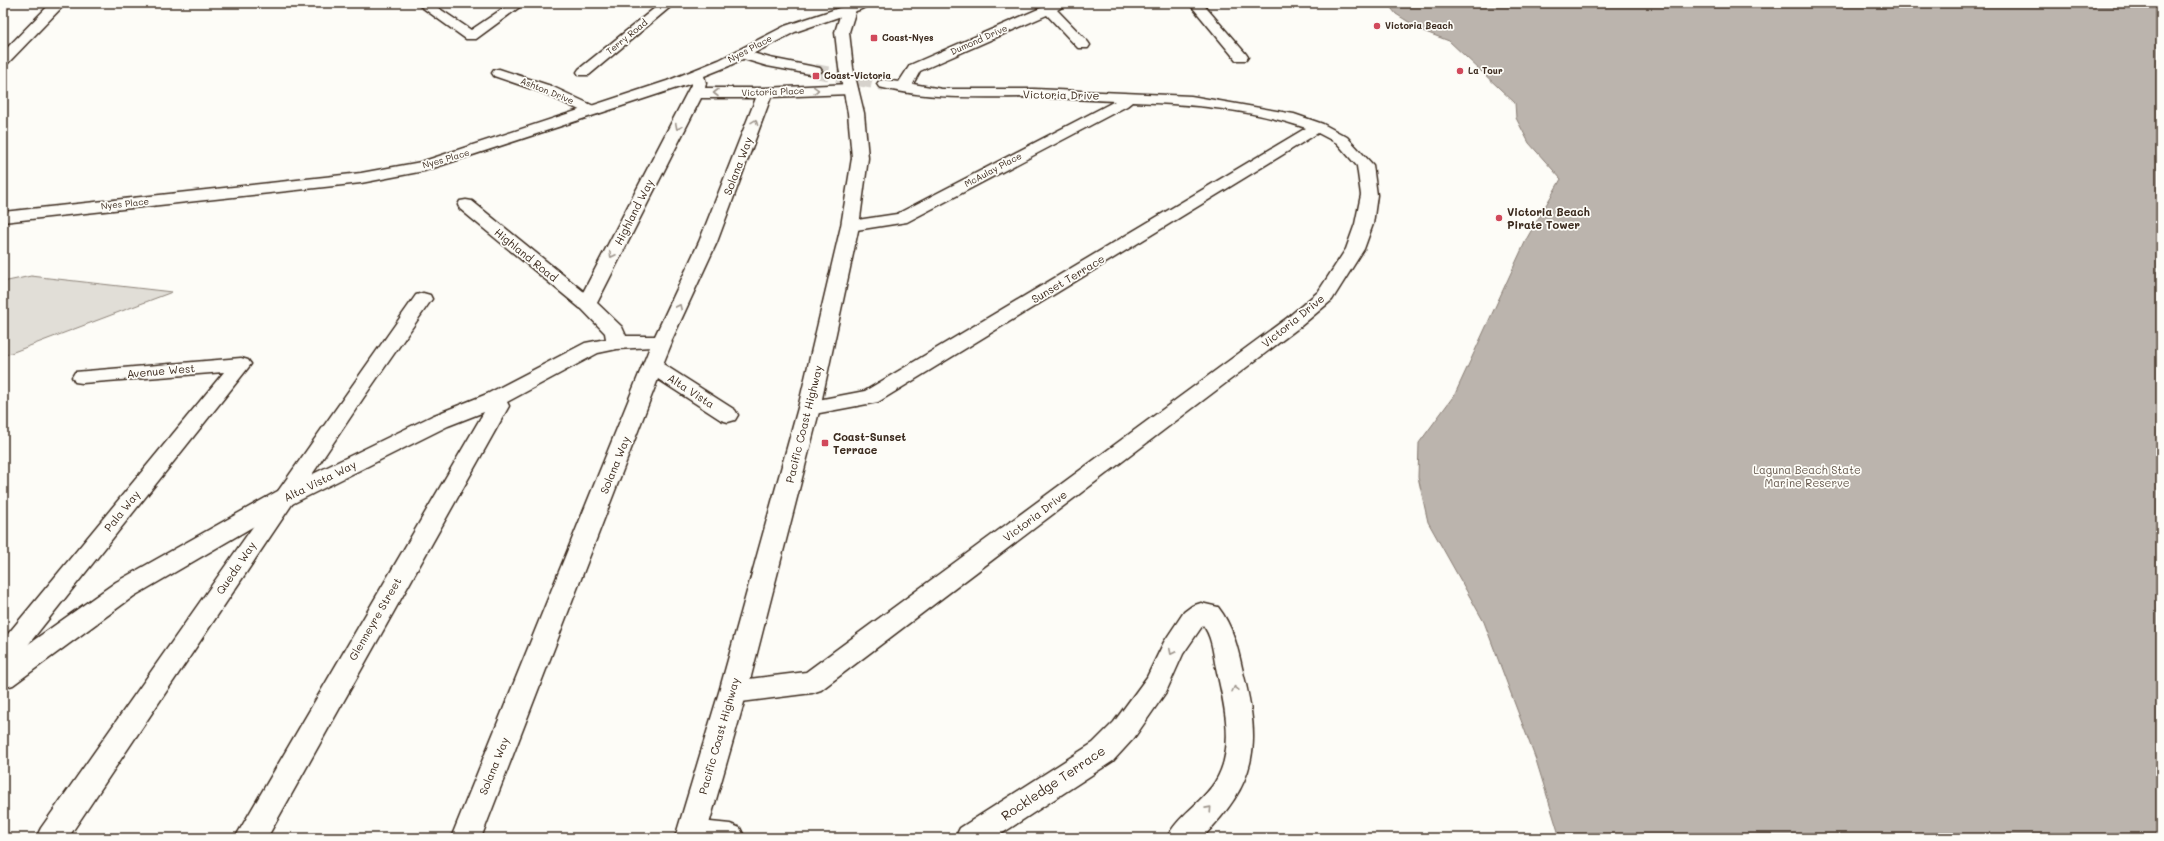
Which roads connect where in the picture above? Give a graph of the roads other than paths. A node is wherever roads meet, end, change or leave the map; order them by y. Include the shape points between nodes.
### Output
1 (59, 3) edge
2 (422, 3) edge
3 (519, 3) edge
4 (669, 3) edge
5 (864, 3) edge
6 (1063, 3) edge
7 (1195, 3) edge
8 (849, 6) edge
9 (1049, 9) junction
10 (1083, 45) dead end
11 (742, 54) junction
12 (1241, 57) dead end
13 (3, 60) edge
14 (815, 71) tunnel mouth
15 (584, 72) dead end
16 (499, 73) dead end
17 (696, 74) junction
18 (884, 84) tunnel mouth
19 (903, 88) junction
20 (850, 89) junction
21 (696, 93) junction
22 (764, 93) junction
23 (1130, 96) junction
24 (593, 111) junction
25 (1318, 127) junction
26 (466, 205) dead end
27 (3, 217) edge
28 (850, 226) junction
29 (423, 298) dead end
30 (587, 304) junction
31 (662, 342) junction
32 (617, 343) junction
33 (241, 364) joint
34 (654, 367) junction
35 (82, 377) dead end
36 (495, 399) junction
37 (809, 408) junction
38 (728, 415) dead end
39 (284, 498) junction
40 (3, 658) edge
41 (3, 677) edge
42 (733, 692) junction
43 (690, 836) edge
44 (51, 838) edge
45 (250, 838) edge
46 (466, 838) edge
47 (730, 838) edge
48 (970, 838) edge
49 (1182, 838) edge

1 - 13 main road
2 - 3 street via 471,36
4 - 15 street, Terry Road
5 - 8 street, Nyes Place
6 - 9 street, Dumond Drive
7 - 12 street
8 - 11 main road, Nyes Place via 790,29
8 - 20 main road, Pacific Coast Highway via 842,32
9 - 10 street
9 - 19 street, Dumond Drive via 915,68
11 - 14 street via 767,62
11 - 17 main road, Nyes Place
16 - 24 street, Ashton Drive via 546,89
17 - 21 main road, Highland Way via 699,83
17 - 24 main road, Nyes Place
18 - 19 street, Victoria Drive
19 - 23 street, Victoria Drive via 942,94
22 -> 20 main road, Victoria Place
20 - 28 main road, Pacific Coast Highway via 856,113 860,158
22 -> 21 main road, Victoria Place
21 -> 30 main road, Highland Way
31 -> 22 main road, Solana Way via 708,242
23 - 25 street, Victoria Drive via 1191,100 1237,107 1289,117
23 - 28 street, McAulay Place via 1122,103 901,218
24 - 27 main road, Nyes Place via 446,160 396,172
25 - 37 street, Sunset Terrace via 872,398
25 - 42 street, Victoria Drive via 1342,140 1365,165 1369,195 1364,224 1354,249 1325,296 1294,322 812,682
26 - 30 street, Highland Road
28 - 37 main road, Pacific Coast Highway
29 - 39 street, Queda Way
30 - 32 main road via 615,331
31 - 32 main road, Alta Vista Way
31 - 34 street, Solana Way
32 - 36 main road, Alta Vista Way via 592,348
33 - 35 street, Avenue West
33 - 40 street, Pala Way
34 - 38 street, Alta Vista
34 - 46 street, Solana Way
36 - 39 main road, Alta Vista Way via 440,421
36 - 45 main road, Glenneyre Street via 498,406
37 - 42 main road, Pacific Coast Highway
39 - 41 main road, Alta Vista Way via 125,589
39 - 44 street, Queda Way
42 - 43 main road, Pacific Coast Highway
43 - 47 street
49 -> 48 street, Rockledge Terrace via 1225,791 1236,766 1241,722 1220,631 1209,614 1201,613 1193,619 1173,649 1157,684 1124,730 1103,752

